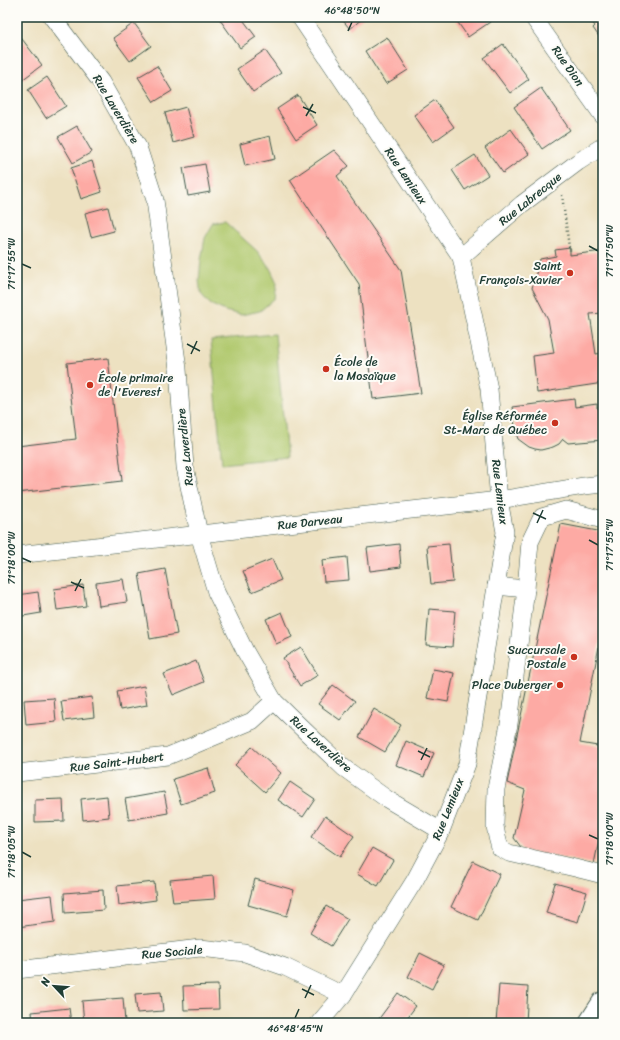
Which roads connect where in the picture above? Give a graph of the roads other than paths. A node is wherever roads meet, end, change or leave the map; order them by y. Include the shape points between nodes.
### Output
1 (52, 17) edge
2 (300, 17) edge
3 (533, 17) edge
4 (603, 116) edge
5 (603, 146) edge
6 (461, 258) junction
7 (603, 484) edge
8 (499, 500) junction
9 (603, 520) edge
10 (199, 534) junction
11 (17, 555) edge
12 (496, 586) junction
13 (526, 589) junction
14 (274, 701) junction
15 (17, 773) edge
16 (441, 831) junction
17 (603, 875) edge
18 (17, 970) edge
19 (343, 995) junction
20 (603, 1003) edge
21 (319, 1023) edge
22 (590, 1023) edge

1 - 10 street, Rue Laverdière via 101,82 138,147 155,200 178,369 185,467
2 - 6 street, Rue Lemieux
3 - 4 street, Rue Dion
5 - 6 street, Rue Labrecque via 522,204
6 - 8 street, Rue Lemieux via 489,389
7 - 8 street, Rue Darveau
8 - 10 street, Rue Darveau
8 - 12 street, Rue Lemieux via 505,532
9 - 13 street via 566,510 542,517 530,542
10 - 11 street, Rue Darveau
10 - 14 street, Rue Laverdière via 216,592 245,651
12 - 13 street
12 - 16 street, Rue Lemieux via 467,764
13 - 17 street via 509,724 496,789 496,837 500,848 509,853
14 - 15 street, Rue Saint-Hubert via 252,720 168,756
14 - 16 street, Rue Laverdière via 344,768 387,799
16 - 19 street, Rue Lemieux via 415,880
18 - 19 street, Rue Sociale via 200,948 245,953 285,966
19 - 21 street, Rue Lemieux
20 - 22 main road

